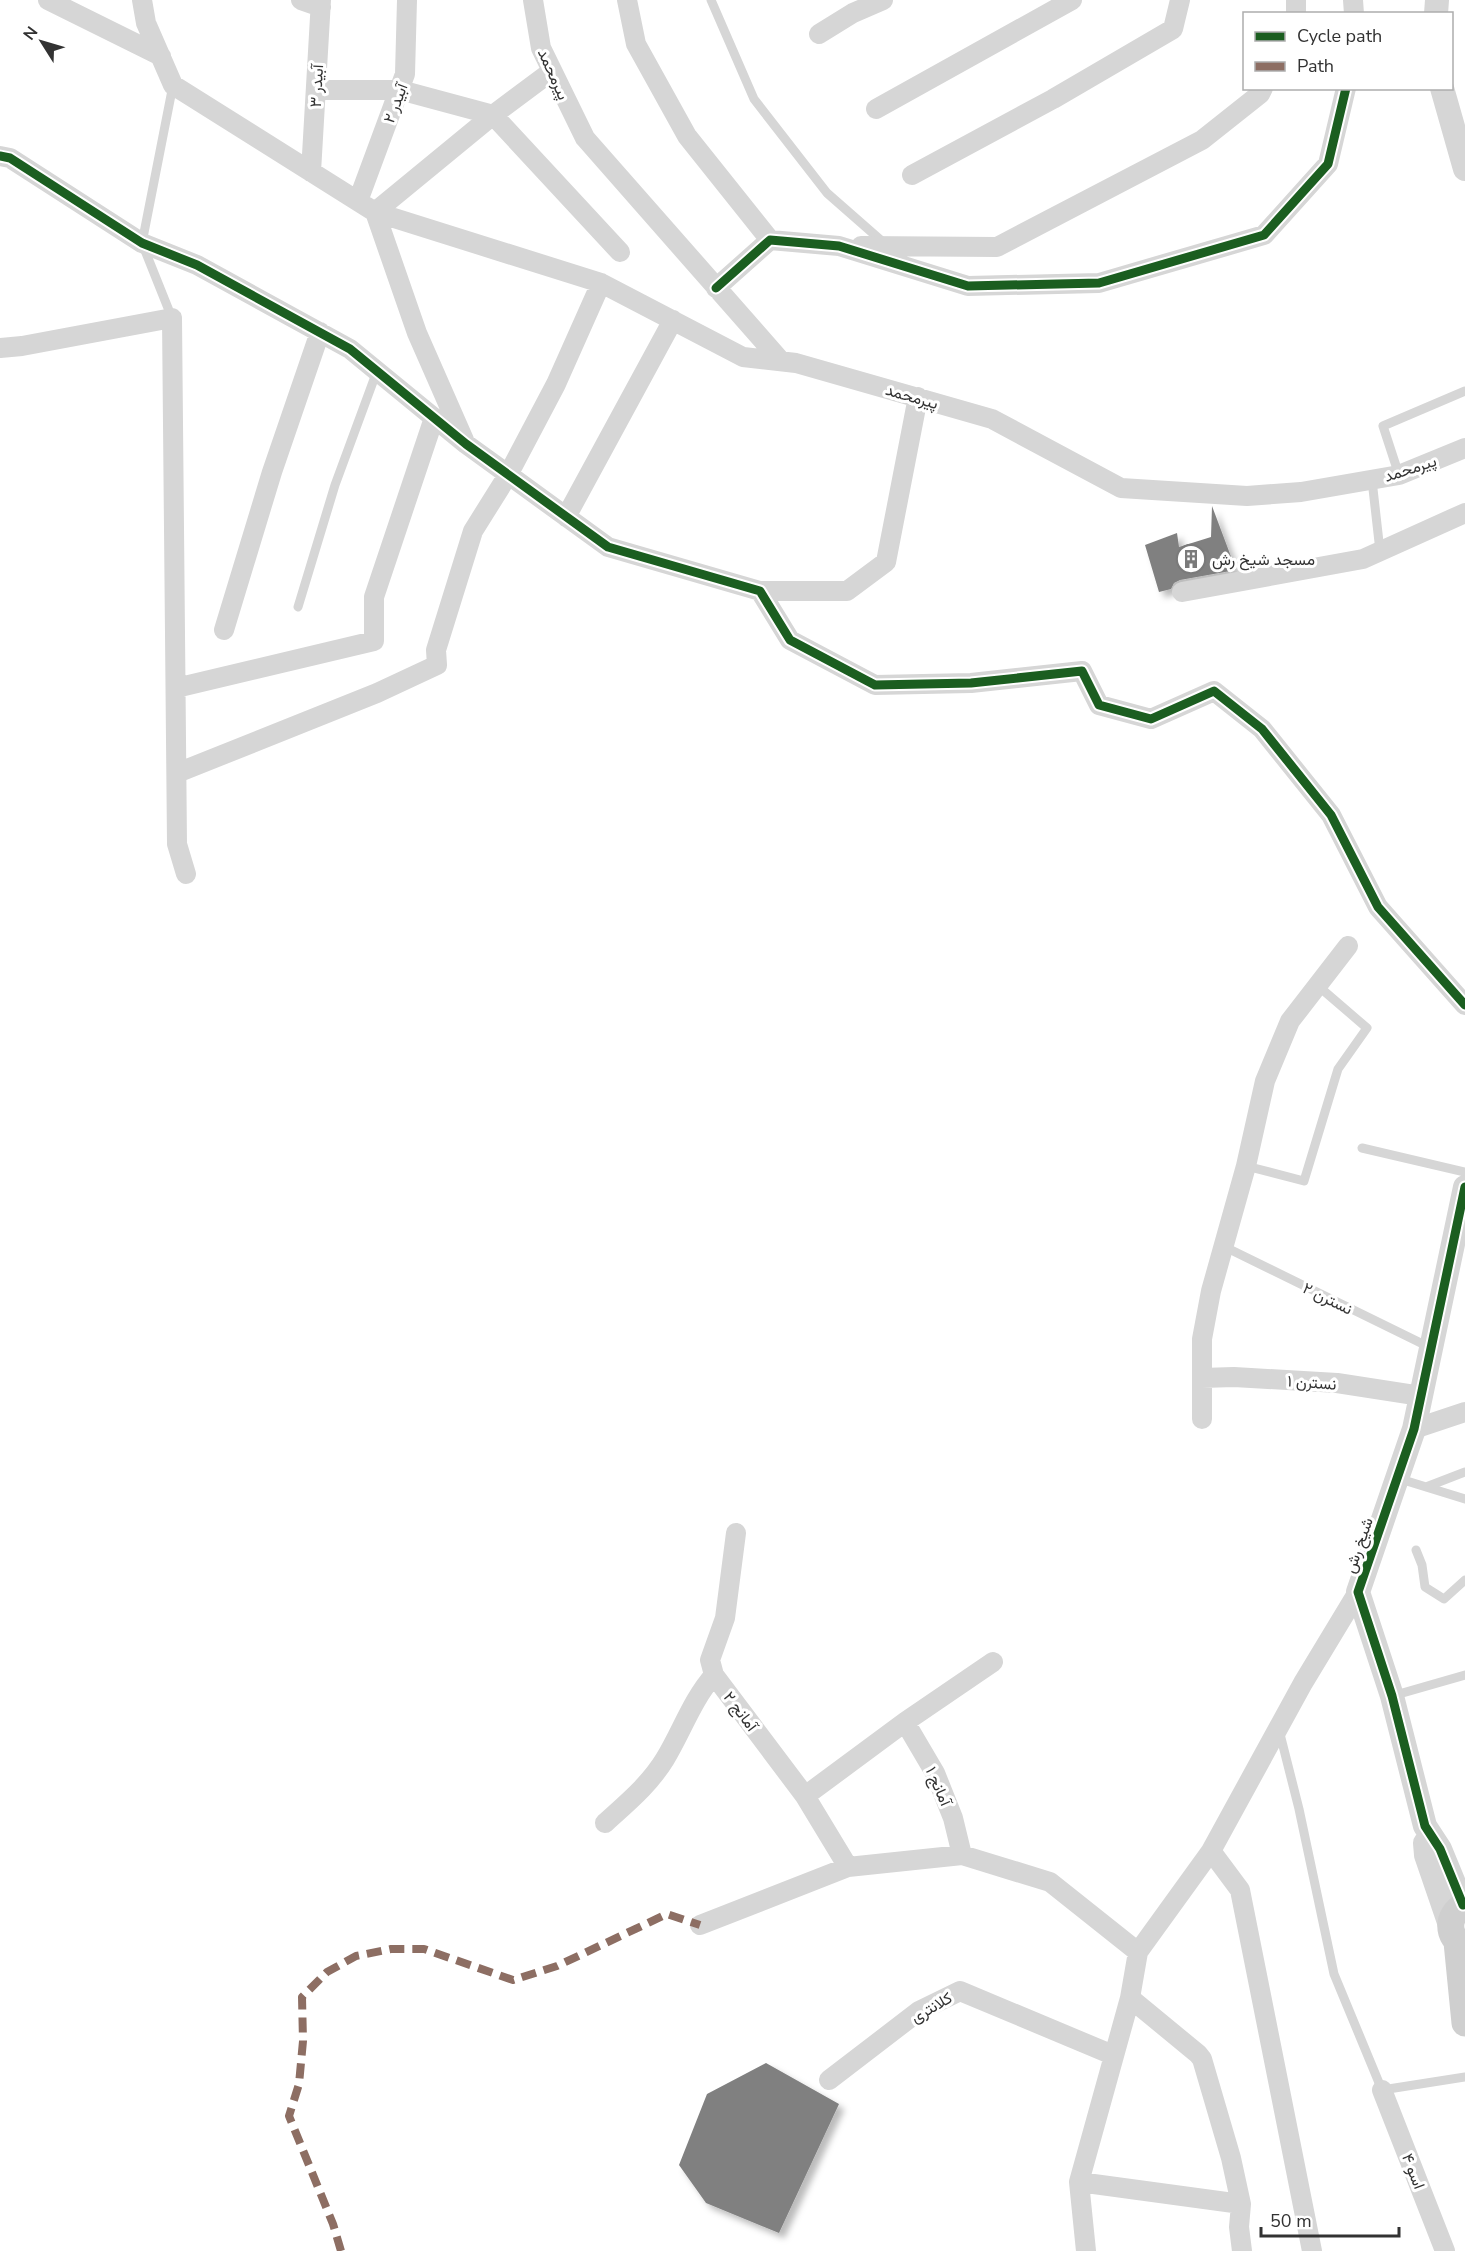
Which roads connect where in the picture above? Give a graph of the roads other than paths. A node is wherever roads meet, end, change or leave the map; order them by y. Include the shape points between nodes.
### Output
1 (48, 0) edge
2 (142, 0) edge
3 (302, 0) edge
4 (407, 0) edge
5 (533, 0) edge
6 (627, 0) edge
7 (711, 0) edge
8 (883, 0) edge
9 (1072, 0) edge
10 (1179, 0) edge
11 (321, 3) edge
12 (819, 34) dead end
13 (161, 56) junction
14 (552, 71) junction
15 (173, 85) junction
16 (316, 90) junction
17 (400, 90) junction
18 (1262, 90) edge
19 (1346, 90) edge
20 (1443, 90) edge
21 (876, 109) dead end
22 (493, 115) junction
23 (0, 156) edge
24 (1465, 169) edge
25 (311, 172) junction
26 (912, 175) dead end
27 (358, 201) junction
28 (375, 212) junction
29 (770, 240) junction
30 (142, 243) junction
31 (839, 246) junction
32 (888, 246) junction
33 (620, 252) dead end
34 (602, 282) junction
35 (716, 288) junction
36 (172, 318) junction
37 (674, 320) junction
38 (320, 332) junction
39 (0, 348) edge
40 (781, 361) junction
41 (377, 371) junction
42 (1465, 391) edge
43 (918, 398) junction
44 (434, 418) junction
45 (466, 444) junction
46 (1465, 448) edge
47 (508, 475) junction
48 (1400, 475) junction
49 (1372, 480) junction
50 (1465, 513) edge
51 (566, 517) junction
52 (1380, 551) junction
53 (760, 591) junction
54 (1182, 592) dead end
55 (298, 608) dead end
56 (224, 630) dead end
57 (176, 687) junction
58 (177, 773) junction
59 (186, 874) dead end
60 (1348, 946) dead end
61 (1317, 985) junction
62 (1465, 1005) edge
63 (1362, 1148) dead end
64 (1246, 1166) junction
65 (1465, 1173) edge
66 (1465, 1186) edge
67 (1225, 1247) junction
68 (1431, 1348) junction
69 (1202, 1378) junction
70 (1421, 1396) junction
71 (1465, 1412) edge
72 (1202, 1419) dead end
73 (1414, 1429) junction
74 (1465, 1472) edge
75 (1397, 1478) junction
76 (1426, 1487) junction
77 (1465, 1499) edge
78 (736, 1533) dead end
79 (1416, 1550) dead end
80 (1465, 1580) edge
81 (1358, 1592) junction
82 (993, 1662) dead end
83 (714, 1675) junction
84 (1465, 1675) edge
85 (1392, 1696) junction
86 (905, 1722) junction
87 (1278, 1728) junction
88 (805, 1796) junction
89 (605, 1823) dead end
90 (1211, 1851) junction
91 (962, 1855) junction
92 (848, 1868) junction
93 (700, 1925) dead end
94 (1460, 1925) edge
95 (1138, 1952) junction
96 (1130, 1998) junction
97 (1465, 2024) edge
98 (1113, 2055) junction
99 (1465, 2077) edge
100 (829, 2080) dead end
101 (1382, 2090) junction
102 (1079, 2181) junction
103 (1241, 2204) junction
104 (1086, 2251) edge
105 (1242, 2251) edge
106 (1312, 2251) edge
107 (1445, 2251) edge

1 - 13 street
2 - 13 street via 146,23
3 - 11 street
4 - 17 street, آبیدر ۲ via 405,74
5 - 14 street, پیرمحمد via 541,48
6 - 29 street via 636,44 687,136
7 - 32 lane via 754,99 827,193
8 - 12 street
9 - 21 street
10 - 26 street via 1173,29
11 - 16 street, آبیدر ۳
13 - 15 street
14 - 22 street
14 - 35 street, پیرمحمد via 585,138
15 - 25 street
15 - 30 lane
16 - 17 street
16 - 25 street, آبیدر ۳
17 - 22 street
17 - 27 street, آبیدر ۲
18 - 32 street via 1202,140 997,247
19 - 31 street via 1328,164 1264,235 1099,283 968,286
20 - 24 street
22 - 28 street
22 - 33 street
23 - 30 street via 10,158
25 - 27 street
27 - 28 street
28 - 34 street
28 - 45 street via 417,333
29 - 31 street
29 - 35 street
30 - 36 lane
30 - 38 street via 197,265
31 - 32 street
34 - 37 street
34 - 47 street via 556,384
35 - 40 street, پیرمحمد
36 - 39 street
36 - 57 street
37 - 40 street via 744,357
37 - 51 street
38 - 41 street
38 - 56 street
40 - 43 street, پیرمحمد
41 - 44 street
41 - 55 lane via 335,485
42 - 48 lane via 1383,426
43 - 49 street, پیرمحمد via 992,419 1121,488 1247,496
43 - 53 street via 886,562 847,591
44 - 45 street
44 - 57 street via 374,597 374,641
45 - 47 street
46 - 48 street, پیرمحمد
47 - 51 street
47 - 58 street via 473,531 436,650 437,665
48 - 49 street, پیرمحمد
49 - 52 lane
50 - 52 street
51 - 53 street via 608,548
52 - 54 street via 1363,559
53 - 62 street via 790,640 875,685 971,683 1082,671 1100,705 1151,719 1214,691 1262,729 1331,815 1378,907
57 - 58 street
58 - 59 street via 177,844
60 - 61 street
61 - 64 street via 1290,1021 1265,1081
61 - 64 lane via 1368,1028 1338,1069 1304,1181
63 - 65 lane
64 - 67 street
66 - 68 street, شیخ رش
67 - 68 lane, نسترن ۲
67 - 69 street via 1202,1339
68 - 70 street, شیخ رش
69 - 70 street, نسترن ۱ via 1337,1383
69 - 72 street
70 - 73 street, شیخ رش
71 - 73 street
73 - 75 street, شیخ رش
74 - 76 lane
75 - 76 lane
75 - 81 street, شیخ رش
76 - 77 lane
78 - 83 street, آمانج ۲ via 725,1618 710,1660
79 - 80 lane via 1425,1587 1444,1599
81 - 85 street, شیخ رش
81 - 87 street
82 - 86 street
83 - 88 street, آمانج ۲
83 - 89 street via 702,1689 648,1784
84 - 85 lane
85 - 94 street, شیخ رش via 1425,1826 1440,1849
86 - 88 street
86 - 91 street, آمانج ۱ via 935,1773 953,1818
87 - 90 street
87 - 101 lane via 1334,1974
88 - 92 street, آمانج ۲
90 - 95 street
90 - 106 street via 1240,1890
91 - 92 street
91 - 95 street via 1050,1881
92 - 93 street
94 - 97 main road
95 - 96 street
96 - 98 street
96 - 103 street via 1202,2059
98 - 100 street, کلانتری via 960,1991 919,2011
98 - 102 street
99 - 101 lane
101 - 107 street, اسو ۴
102 - 103 street
102 - 104 street
103 - 105 street

